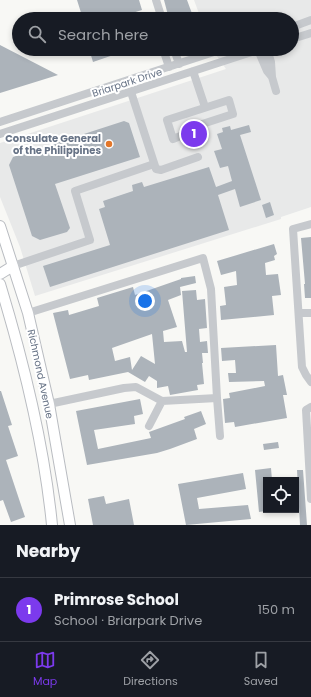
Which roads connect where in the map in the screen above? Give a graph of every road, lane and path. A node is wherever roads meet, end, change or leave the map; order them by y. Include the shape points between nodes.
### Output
1 (156, 0) edge
2 (160, 12) edge
3 (311, 20) edge
4 (299, 24) edge
5 (311, 33) edge
6 (299, 37) edge
7 (165, 56) edge
8 (176, 56) edge
9 (202, 56) edge
10 (238, 56) edge
11 (262, 56) edge
12 (269, 56) edge
13 (179, 64) junction
14 (168, 67) junction
15 (193, 71) junction
16 (272, 77) junction
17 (276, 91) dead end
18 (131, 92) junction
19 (205, 107) junction
20 (0, 122) edge
21 (0, 134) edge
22 (198, 157) dead end
23 (154, 164) junction
24 (311, 224) edge
25 (0, 226) edge
26 (13, 266) junction
27 (0, 274) edge
28 (0, 284) edge
29 (299, 313) junction
30 (311, 313) edge
31 (28, 314) junction
32 (311, 382) edge
33 (217, 398) junction
34 (162, 401) junction
35 (49, 404) junction
36 (33, 407) junction
37 (311, 407) edge
38 (149, 426) dead end
39 (220, 436) dead end
40 (311, 499) edge
41 (52, 525) edge
42 (70, 525) edge

1 - 2 street
3 - 4 street
5 - 6 street
7 - 14 street
8 - 13 street
9 - 13 street, Briarpark Drive
10 - 15 street, Briarpark Drive
11 - 16 street
12 - 16 street
13 - 14 street, Briarpark Drive
14 - 20 street, Briarpark Drive
15 - 18 street, Briarpark Drive
15 - 19 street
16 - 17 street
18 - 21 street, Briarpark Drive
18 - 23 street
19 - 19 street via 167,120 173,138 188,133 190,128 233,114 229,100
22 - 23 street via 161,170 156,169
23 - 26 street via 75,191 90,240
24 - 29 street via 293,229
25 - 26 main road, Richmond Avenue
26 - 27 main road
26 - 31 main road, Richmond Avenue
28 - 36 main road, Richmond Avenue
29 - 30 street
29 - 32 street via 302,367
31 - 33 street via 203,258 211,289
31 - 35 main road, Richmond Avenue
33 - 34 street
33 - 39 street
34 - 35 street via 136,387
34 - 38 street
35 - 36 main road
35 - 42 main road, Richmond Avenue
36 - 41 main road, Richmond Avenue via 49,492
37 - 40 street via 306,410

